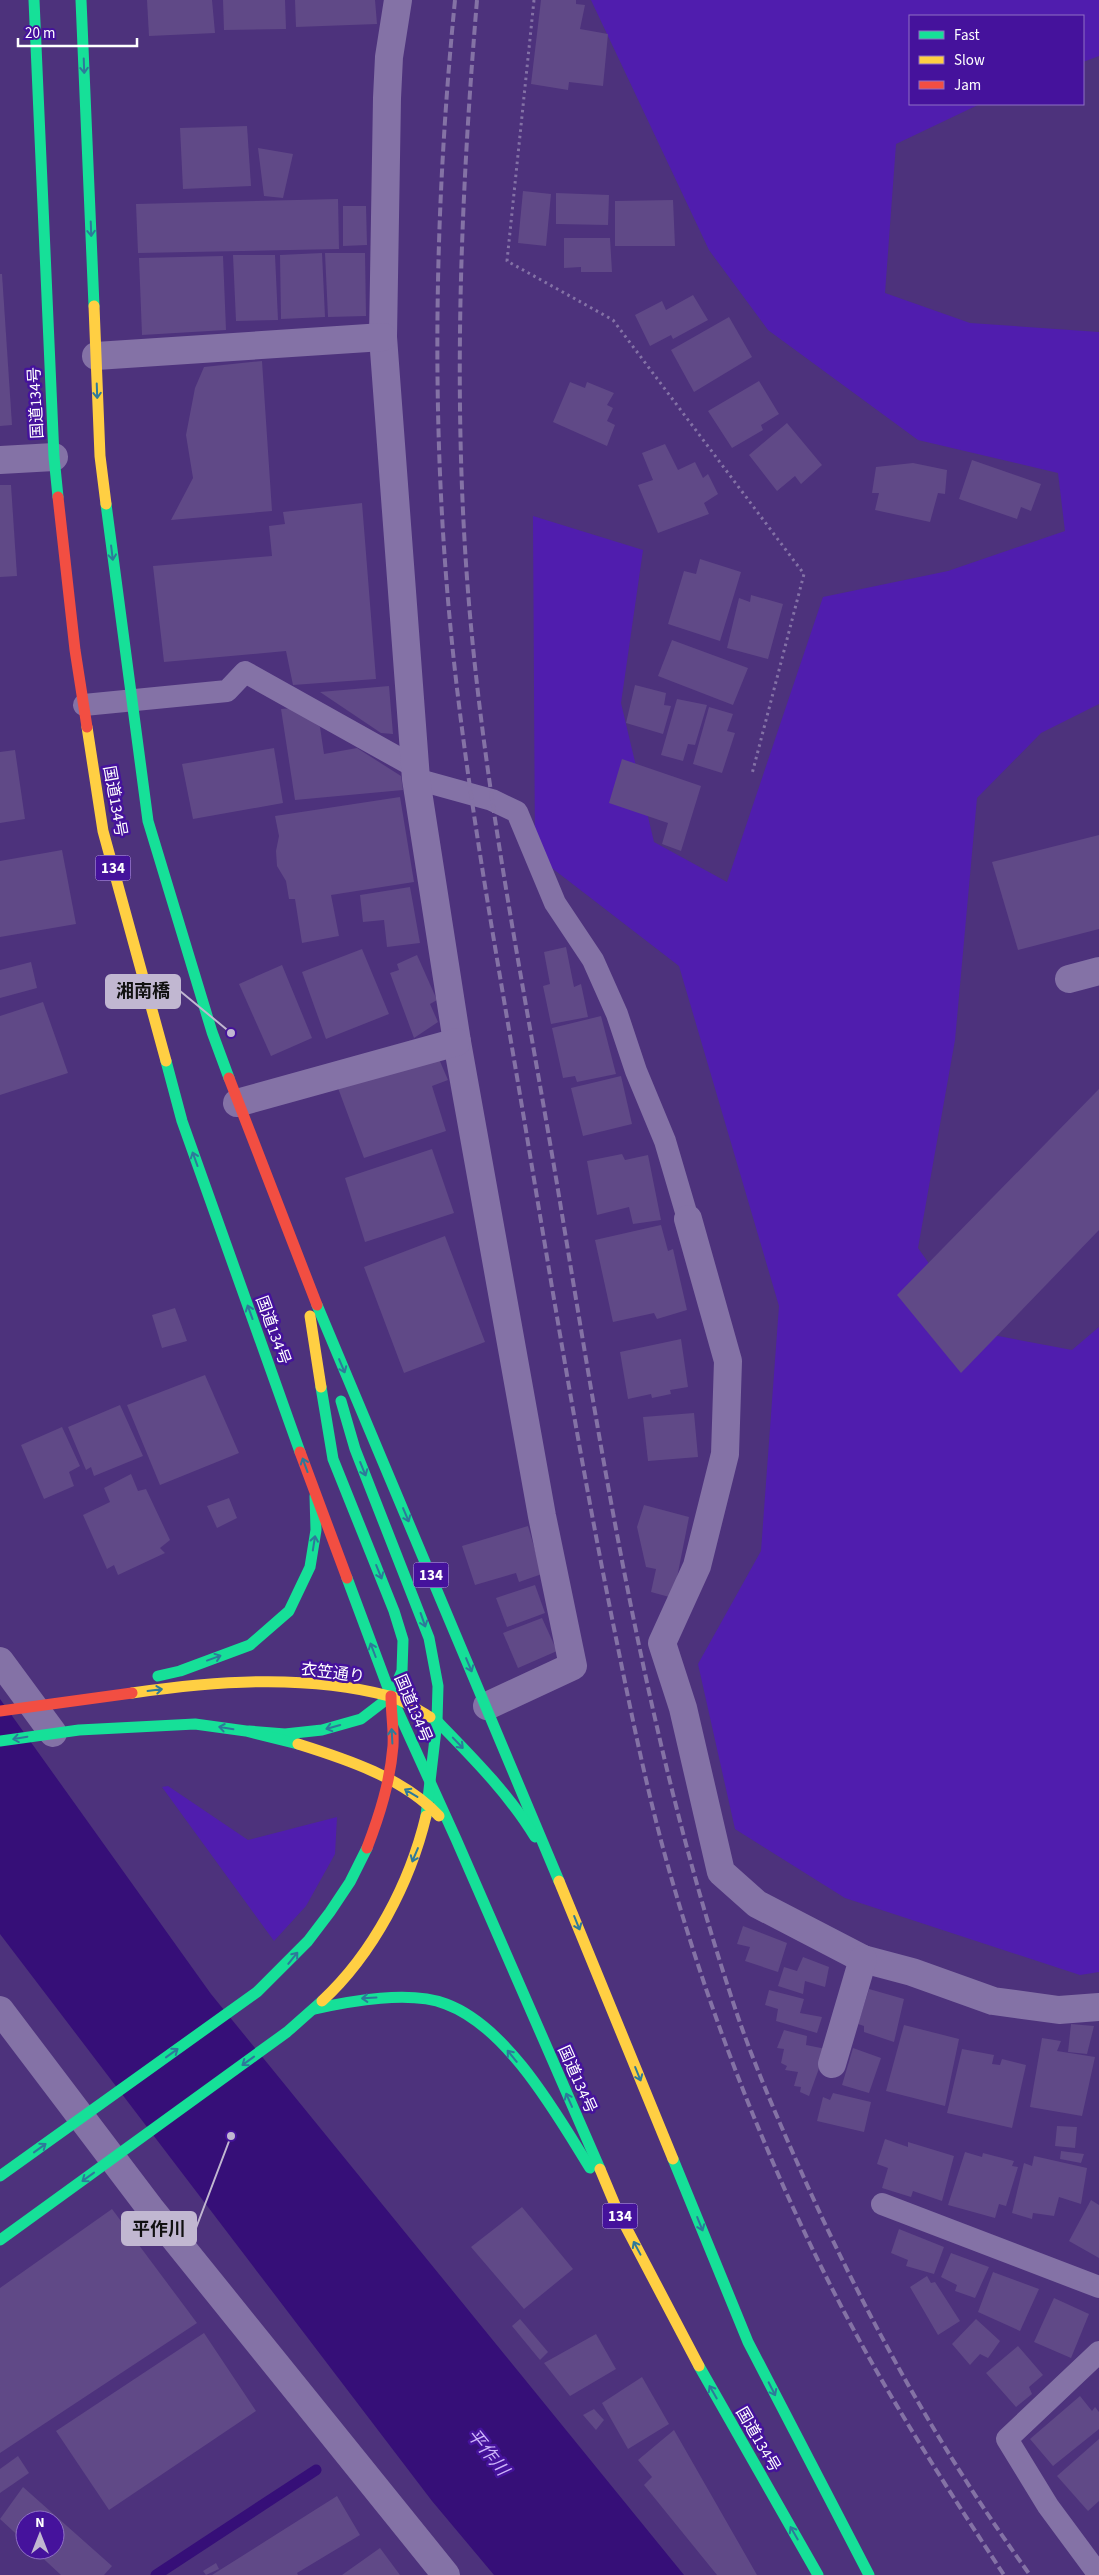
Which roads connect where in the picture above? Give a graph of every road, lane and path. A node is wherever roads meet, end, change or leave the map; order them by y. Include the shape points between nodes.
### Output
1 (34, 0) edge
2 (81, 0) edge
3 (398, 0) edge
4 (534, 0) edge
5 (383, 337) junction
6 (96, 356) junction
7 (54, 457) junction
8 (0, 460) edge
9 (131, 700) junction
10 (84, 704) junction
11 (416, 773) junction
12 (752, 774) dead end
13 (1099, 970) edge
14 (1069, 979) dead end
15 (457, 1042) junction
16 (237, 1102) junction
17 (688, 1219) joint
18 (303, 1272) junction
19 (333, 1375) dead end
20 (338, 1394) dead end
21 (315, 1493) junction
22 (0, 1661) edge
23 (390, 1696) junction
24 (34, 1705) junction
25 (487, 1706) junction
26 (0, 1711) edge
27 (437, 1721) junction
28 (248, 1731) junction
29 (46, 1733) junction
30 (0, 1741) edge
31 (388, 1779) junction
32 (430, 1786) junction
33 (429, 1803) junction
34 (456, 1840) junction
35 (558, 1878) junction
36 (863, 1960) junction
37 (1099, 2007) edge
38 (314, 2009) junction
39 (0, 2010) edge
40 (832, 2064) dead end
41 (0, 2176) edge
42 (882, 2204) dead end
43 (618, 2212) junction
44 (0, 2240) edge
45 (1099, 2287) edge
46 (1099, 2352) edge
47 (446, 2575) edge
48 (818, 2575) edge
49 (869, 2575) edge
50 (1099, 2575) edge

1 - 7 main road, 国道134号 / 134
2 -> 6 main road, 国道134号 / 134
3 - 5 street via 389,57 387,98
4 - 12 path via 507,261 613,320 804,574
5 - 6 street
5 - 11 street
6 -> 9 main road, 国道134号 / 134 via 100,456
7 - 8 street
7 - 10 main road, 国道134号 / 134
9 - 10 lane
9 - 11 lane via 227,691 245,672
9 - 16 main road, 国道134号 / 134 via 148,821 212,1032
21 -> 10 main road, 国道134号 / 134 via 182,1121 103,831
11 - 15 street
11 - 17 lane via 517,812 554,903 593,960 618,1014 636,1071 665,1140
13 - 14 street
15 - 16 street
15 - 25 street via 542,1516 573,1666
16 - 18 main road, 国道134号 / 134
17 - 36 street via 728,1361 725,1454 696,1566 662,1644 683,1708 721,1872 757,1904
18 - 19 main road
18 -> 23 main road via 334,1459 403,1640 402,1671
18 -> 25 main road, 国道134号 / 134
20 -> 27 main road via 355,1449 429,1638 438,1686
23 -> 21 main road, 国道134号 / 134
24 -> 21 main road, 衣笠通り via 180,1671 250,1645 289,1611 310,1567 316,1530
22 - 24 street
24 -> 23 main road, 衣笠通り via 190,1685 260,1682 321,1684
23 - 27 main road, 衣笠通り
23 -> 28 main road via 362,1719 322,1730 284,1734
31 -> 23 main road via 393,1745
23 - 32 main road, 国道134号 / 134
24 - 26 main road, 衣笠通り
24 - 29 street
25 - 35 main road, 国道134号 / 134
27 - 32 main road
27 -> 35 main road, 衣笠通り via 486,1772 526,1822
28 -> 29 main road via 206,1725 114,1727
28 - 31 main road via 312,1748
29 -> 30 main road
33 -> 31 main road
41 -> 31 main road via 257,1992 289,1963 351,1883 374,1833
32 - 33 main road
32 - 34 main road, 国道134号 / 134
33 - 34 main road
33 -> 38 main road via 418,1848 389,1914 339,1985
43 -> 34 main road, 国道134号 / 134
35 -> 49 main road, 国道134号 / 134 via 748,2342
36 - 37 street via 912,1972 994,2001 1058,2010
36 - 40 street
43 -> 38 main road via 544,2096 508,2050 449,2005 404,1998 363,1998
38 -> 44 main road via 287,2032
39 - 47 street via 150,2208
42 - 45 lane
48 -> 43 main road, 国道134号 / 134 via 702,2373
46 - 50 lane via 1008,2439 1048,2506

